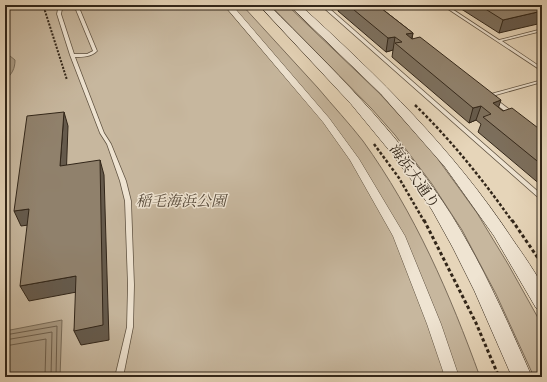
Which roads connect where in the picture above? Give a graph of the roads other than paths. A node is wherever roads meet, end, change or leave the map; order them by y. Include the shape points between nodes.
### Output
1 (58, 5) edge
2 (76, 5) edge
3 (228, 5) edge
4 (264, 5) edge
5 (294, 5) edge
6 (345, 5) edge
7 (403, 5) edge
8 (444, 5) edge
9 (384, 15) edge
10 (542, 30) edge
11 (498, 41) junction
12 (72, 55) junction
13 (542, 64) edge
14 (536, 66) junction
15 (542, 70) edge
16 (542, 81) edge
17 (483, 92) edge
18 (489, 96) junction
19 (518, 119) edge
20 (542, 198) edge
21 (542, 303) edge
22 (119, 377) edge
23 (452, 377) edge
24 (522, 377) edge

1 - 12 lane
2 - 12 lane via 95,51 87,55
3 - 23 street via 326,120 354,159 399,236
4 - 24 street, 海浜大通り via 362,108 394,146 437,206 479,284
5 - 21 street, 海浜大通り via 414,121 442,154 489,217
6 - 20 lane via 326,9
7 - 9 lane via 376,9
8 - 11 lane
10 - 11 lane
11 - 14 lane
12 - 22 lane via 102,133 109,144 128,201 130,327
13 - 14 lane
14 - 15 lane
16 - 18 lane
17 - 18 lane
18 - 19 lane

